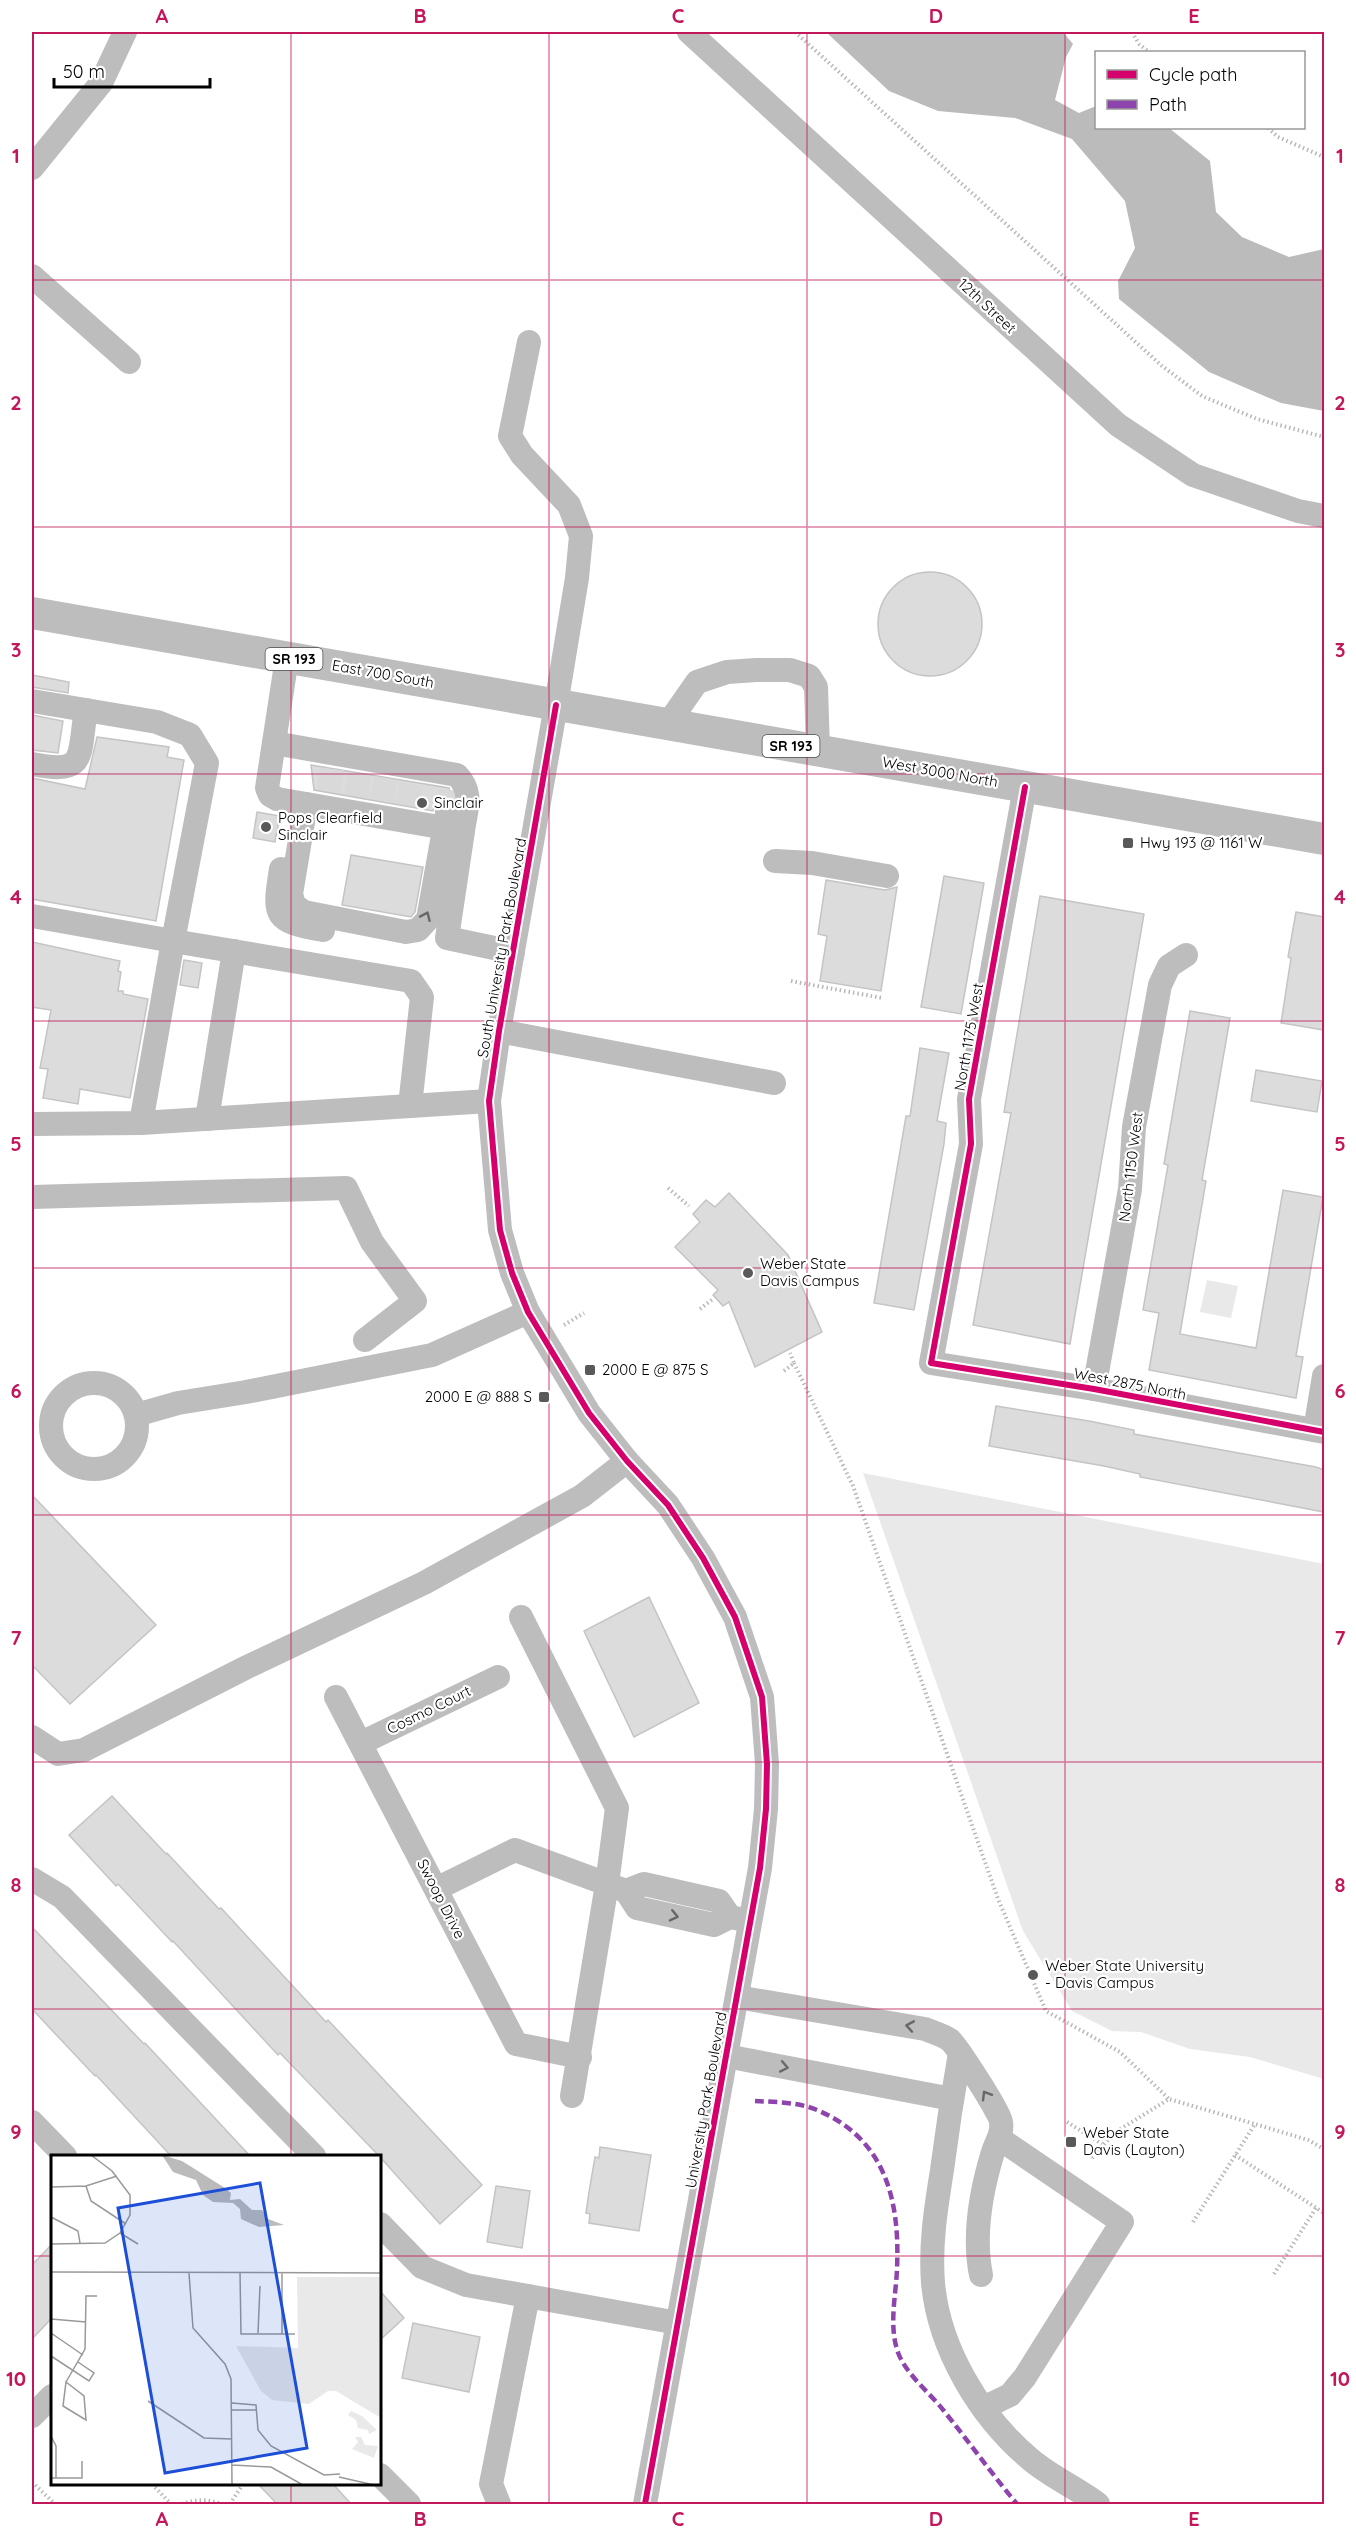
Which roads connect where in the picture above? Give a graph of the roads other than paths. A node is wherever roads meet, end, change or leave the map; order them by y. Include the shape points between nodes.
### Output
1 (125, 32) edge
2 (689, 32) edge
3 (35, 156) edge
4 (32, 276) edge
5 (529, 342) dead end
6 (129, 362) dead end
7 (1324, 516) edge
8 (32, 613) edge
9 (287, 658) junction
10 (32, 700) edge
11 (556, 705) junction
12 (86, 710) junction
13 (667, 724) junction
14 (274, 743) junction
15 (818, 751) junction
16 (32, 764) edge
17 (318, 784) junction
18 (358, 785) junction
19 (1025, 787) junction
20 (384, 790) junction
21 (409, 794) junction
22 (443, 803) junction
23 (1324, 839) edge
24 (775, 861) dead end
25 (887, 876) dead end
26 (32, 916) edge
27 (447, 938) junction
28 (173, 941) junction
29 (234, 951) junction
30 (513, 952) junction
31 (1186, 955) dead end
32 (499, 1031) junction
33 (774, 1083) dead end
34 (489, 1101) junction
35 (410, 1106) junction
36 (207, 1119) junction
37 (141, 1123) junction
38 (32, 1124) edge
39 (32, 1197) edge
40 (528, 1312) junction
41 (365, 1340) dead end
42 (931, 1363) joint
43 (1324, 1376) edge
44 (1094, 1389) junction
45 (136, 1415) dead end
46 (1320, 1431) edge
47 (627, 1461) junction
48 (521, 1617) dead end
49 (498, 1677) dead end
50 (336, 1697) dead end
51 (762, 1697) joint
52 (32, 1737) edge
53 (361, 1743) junction
54 (32, 1879) edge
55 (617, 1888) junction
56 (436, 1889) junction
57 (741, 1919) junction
58 (737, 1997) junction
59 (960, 2053) junction
60 (726, 2056) junction
61 (580, 2057) junction
62 (572, 2097) dead end
63 (952, 2099) junction
64 (32, 2122) edge
65 (1000, 2139) junction
66 (63, 2155) edge
67 (312, 2155) edge
68 (381, 2225) edge
69 (981, 2275) dead end
70 (528, 2296) junction
71 (678, 2323) junction
72 (51, 2397) edge
73 (983, 2408) junction
74 (32, 2416) edge
75 (381, 2476) edge
76 (409, 2505) edge
77 (499, 2505) edge
78 (645, 2505) edge
79 (1098, 2505) edge

1 - 3 street via 101,83
2 - 7 street, 12th Street via 1118,425 1193,475
4 - 6 street
5 - 11 street, South University Park Boulevard via 510,436 522,455 569,505 581,536
8 - 9 main road, East 700 South / SR 193
9 - 11 main road, East 700 South / SR 193
9 - 14 street
10 - 12 street
11 - 13 main road, West 3000 North / SR 193
11 - 30 street, South University Park Boulevard
12 - 16 street via 78,760 70,767 56,769
12 - 28 street via 157,722 190,735 207,763
13 - 15 main road, West 3000 North / SR 193
13 - 15 street via 697,682 727,672 790,670 809,676 816,687
14 - 17 street
14 - 17 street via 267,788 270,795
15 - 19 main road, West 3000 North / SR 193
17 - 18 street
17 - 18 street
17 -> 22 street via 291,894 294,905 304,912 406,932 418,930 428,918
17 - 27 street via 276,902 279,913 291,924 398,944 426,945
18 - 20 street
18 - 20 street
19 - 23 main road, West 3000 North / SR 193
19 - 42 street, North 1175 West via 969,1099 971,1144
20 - 21 street
20 - 21 street
21 - 22 street
21 - 22 street
22 - 27 street
24 - 25 street
26 - 28 street
27 - 30 street
28 - 29 street
28 - 37 street
29 - 35 street via 411,981 422,997
29 - 36 street
30 - 32 street, South University Park Boulevard
31 - 44 street, North 1150 West via 1169,966 1160,985 1134,1126 1131,1189
32 - 33 street
32 - 34 street, South University Park Boulevard
34 - 35 street
34 - 40 street, South University Park Boulevard via 500,1230
35 - 36 street
36 - 37 street
37 - 38 street
39 - 41 street via 346,1188 372,1242 416,1301
40 - 45 street via 432,1355 177,1403
40 - 47 street, South University Park Boulevard via 589,1413
42 - 44 street, West 2875 North
43 - 46 street
44 - 46 street, West 2875 North
47 - 51 street, South University Park Boulevard via 668,1505 703,1558 735,1617
47 - 52 street via 582,1496 424,1583 84,1750 58,1754
48 - 55 street via 617,1808
49 - 53 street, Cosmo Court
50 - 53 street, Swoop Drive
51 - 57 street, University Park Boulevard via 766,1809 760,1868
53 - 56 street, Swoop Drive
54 - 67 street via 62,1897
55 - 56 street via 515,1850
55 - 57 street via 637,1908 714,1925
55 - 61 street
56 - 61 street, Swoop Drive via 516,2044
57 - 58 street, University Park Boulevard
59 -> 58 street via 948,2039 925,2029
58 - 60 street, University Park Boulevard
59 - 63 street
65 -> 59 street via 1002,2120
60 -> 63 street
60 - 71 street, University Park Boulevard
61 - 62 street
63 - 73 street via 932,2232 933,2286 957,2364
64 - 66 street
65 - 69 street via 993,2150 981,2205
65 - 73 street via 1122,2222 1025,2377 1010,2395
68 - 70 street via 422,2267 466,2285
70 - 71 street
70 - 77 street via 491,2484
71 - 78 street, University Park Boulevard
72 - 74 street
73 - 79 street via 1031,2460
75 - 76 street

